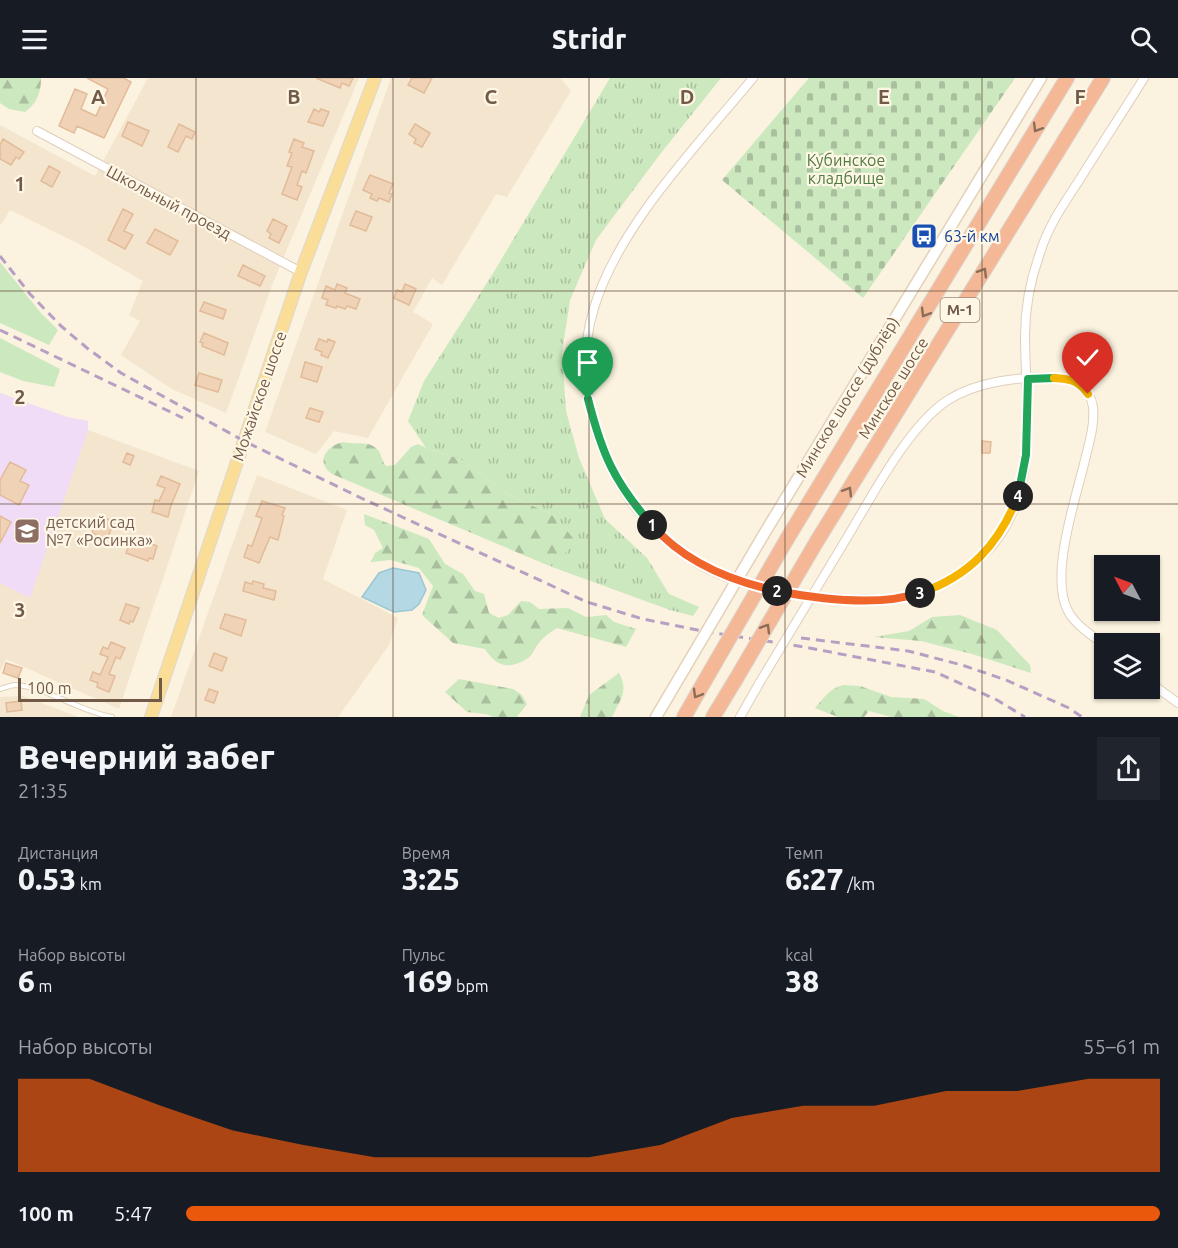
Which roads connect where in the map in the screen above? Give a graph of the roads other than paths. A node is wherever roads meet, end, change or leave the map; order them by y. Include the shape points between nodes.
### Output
1 (375, 78) edge
2 (753, 78) edge
3 (1041, 78) edge
4 (1067, 78) edge
5 (1103, 78) edge
6 (1144, 78) edge
7 (37, 131) dead end
8 (302, 272) junction
9 (1028, 379) junction
10 (1094, 636) edge
11 (0, 689) edge
12 (1160, 690) edge
13 (1178, 703) edge
14 (112, 717) edge
15 (151, 717) edge
16 (656, 717) edge
17 (684, 717) edge
18 (713, 717) edge
19 (740, 717) edge

1 - 8 main road, Можайское шоссе
2 - 9 street via 635,225 609,265 593,310 586,354 588,399 598,437 611,469 656,530 717,573 761,588 864,601 908,597 941,586 992,546 1021,489
3 - 16 main road, Минское шоссе (дублёр), bridge
4 -> 17 highway, Минское шоссе / М-1, bridge
18 -> 5 highway, Минское шоссе / М-1, bridge
6 - 9 street via 1059,212 1040,250 1029,293 1025,333
7 - 8 street, Школьный проезд
8 - 15 main road, Можайское шоссе
9 - 10 street via 1068,379 1081,385 1093,405 1093,430 1060,576 1068,611
9 - 19 street, bridge via 972,388 947,400 921,423
11 - 14 lane via 13,685 38,690
12 - 13 street

